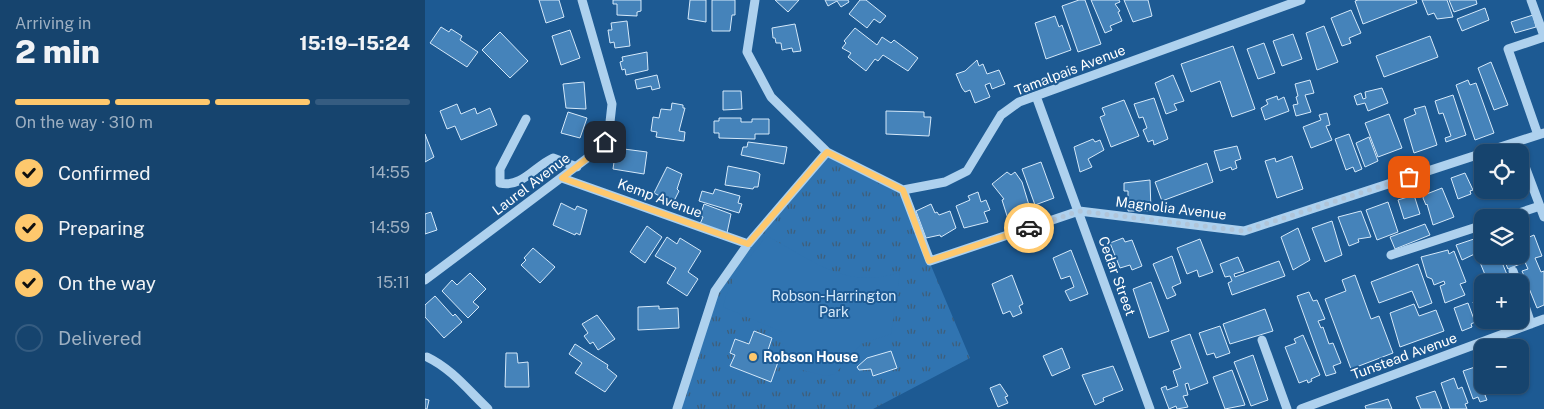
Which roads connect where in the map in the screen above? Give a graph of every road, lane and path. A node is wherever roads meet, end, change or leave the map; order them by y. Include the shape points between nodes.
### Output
1 (582, 0) edge
2 (755, 0) edge
3 (1301, 0) edge
4 (1531, 0) edge
5 (1544, 36) edge
6 (1036, 96) junction
7 (526, 119) dead end
8 (1541, 134) edge
9 (1516, 142) joint
10 (1510, 144) edge
11 (827, 152) junction
12 (1474, 156) edge
13 (577, 167) junction
14 (1529, 175) edge
15 (562, 178) junction
16 (903, 190) junction
17 (1540, 201) edge
18 (1523, 209) edge
19 (1079, 211) junction
20 (1544, 217) edge
21 (1474, 228) edge
22 (748, 244) junction
23 (1391, 255) dead end
24 (1513, 271) dead end
25 (1514, 274) edge
26 (425, 280) edge
27 (1529, 318) edge
28 (1544, 319) edge
29 (1531, 324) junction
30 (1262, 340) dead end
31 (427, 357) dead end
32 (488, 409) edge
33 (677, 409) edge
34 (1150, 409) edge
35 (1287, 409) edge
36 (1301, 409) edge

1 - 13 street, Laurel Avenue via 610,89 612,118 598,150
2 - 11 street via 747,52 771,96
3 - 6 street, Tamalpais Avenue
4 - 5 street
5 - 8 street via 1509,49
6 - 16 street, Tamalpais Avenue via 1019,102 1001,115 976,159 962,174 945,182
6 - 19 street, Cedar Street
7 - 13 street via 500,169 501,183 517,182 553,158
8 - 9 street, Magnolia Avenue
9 - 10 street, Magnolia Avenue
11 - 16 street
11 - 22 street
12 - 19 street, Magnolia Avenue via 1244,231
13 - 15 street, Laurel Avenue
14 - 17 street
15 - 22 street, Kemp Avenue
15 - 26 street, Laurel Avenue
16 - 19 street, Magnolia Avenue via 929,261
17 - 18 street
17 - 20 street
19 - 34 street, Cedar Street
21 - 23 street
22 - 33 street via 715,290
24 - 25 street
27 - 29 street
28 - 29 street, Tunstead Avenue
29 - 36 street, Tunstead Avenue
30 - 35 street
31 - 32 street via 457,377

